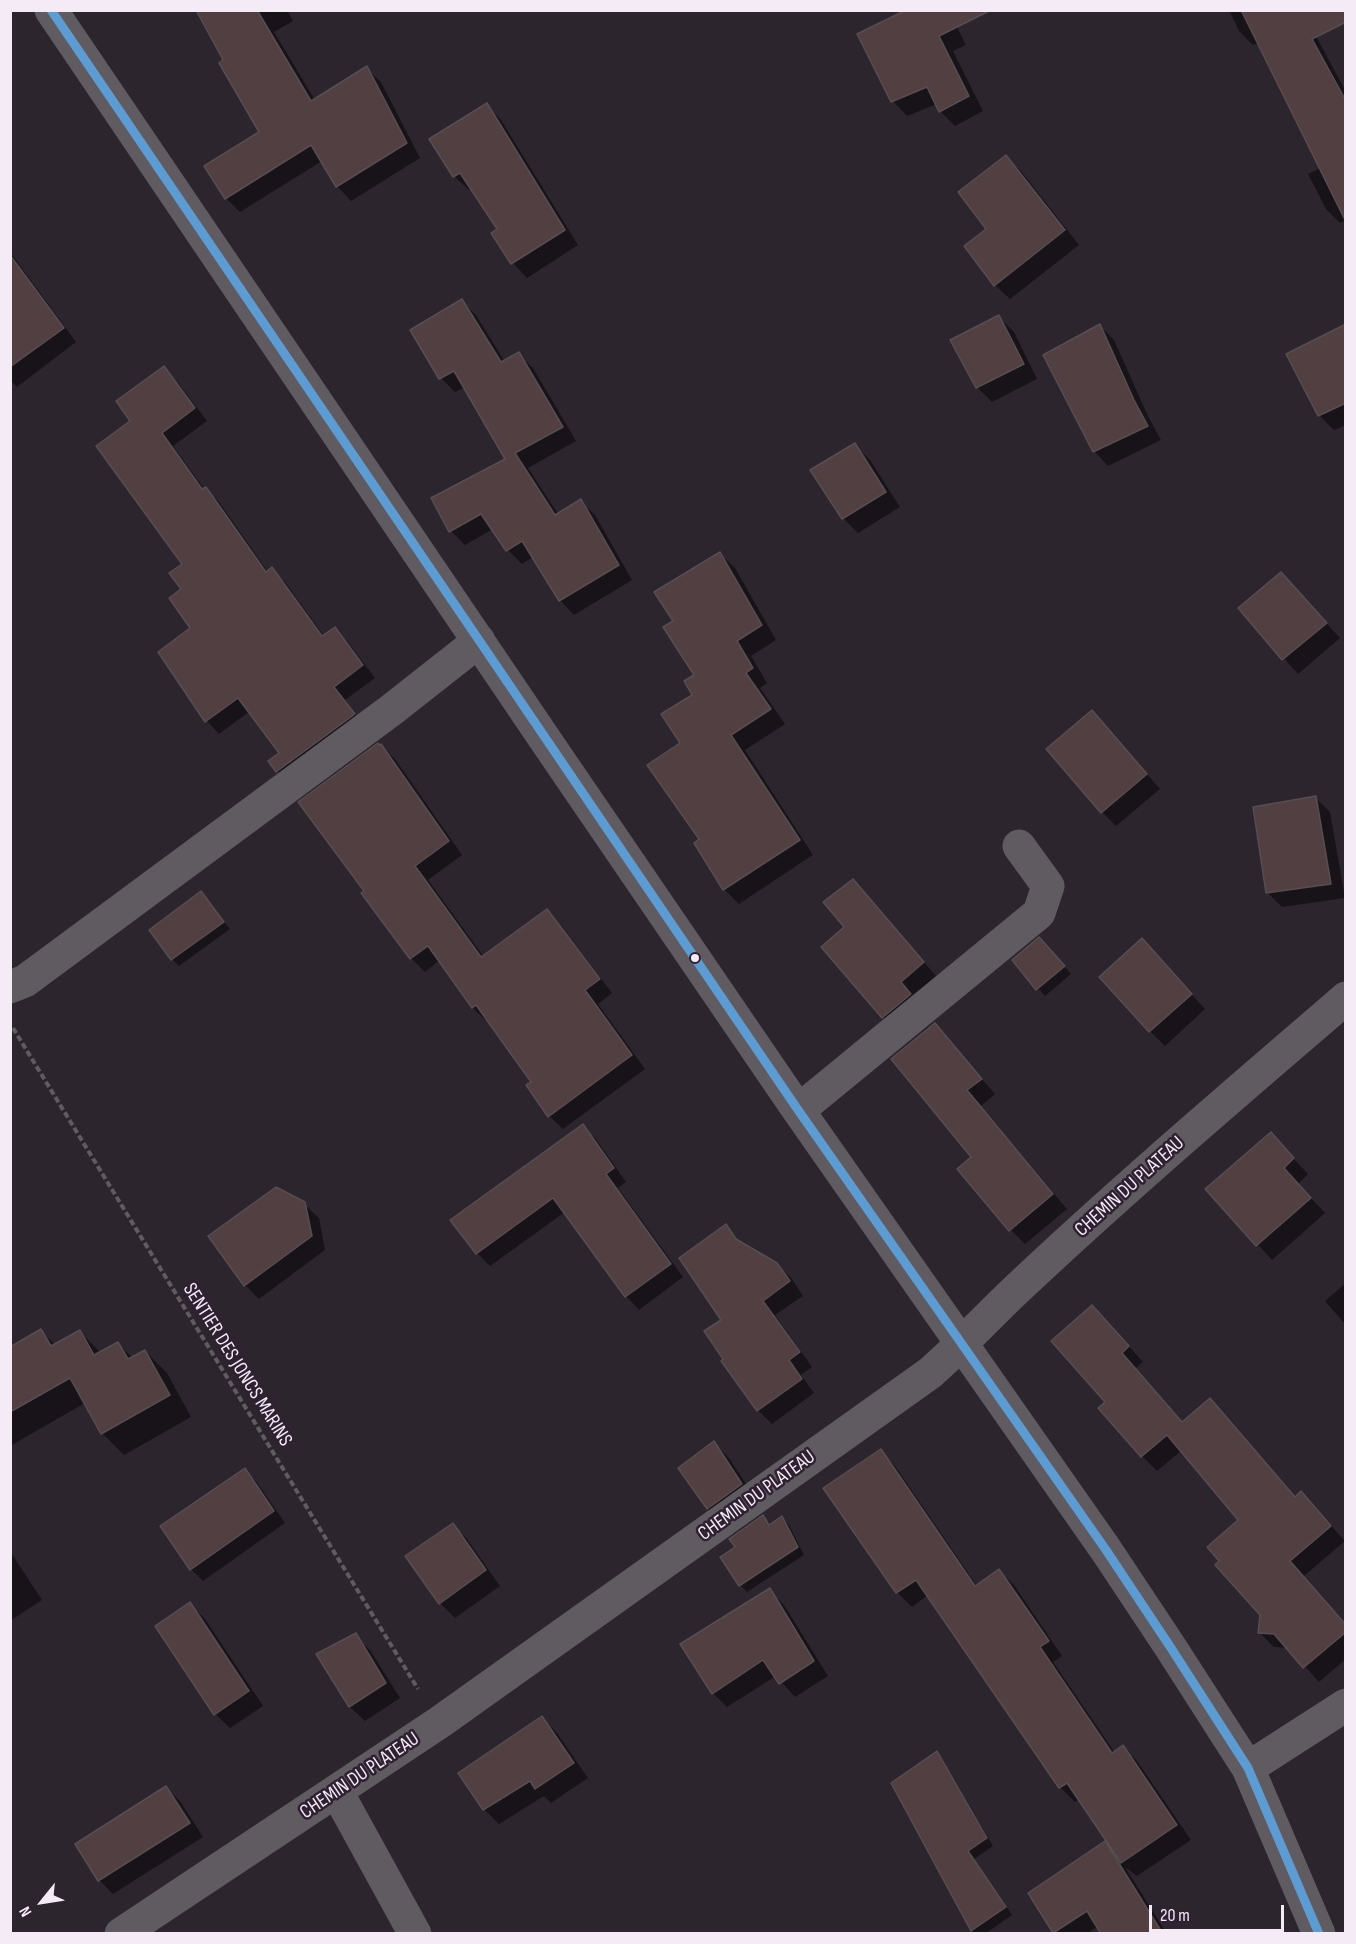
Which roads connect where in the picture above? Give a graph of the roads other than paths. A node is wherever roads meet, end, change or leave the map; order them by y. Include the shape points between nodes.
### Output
1 (51, 10) edge
2 (478, 641) junction
3 (1019, 846) dead end
4 (10, 987) edge
5 (1346, 998) edge
6 (799, 1110) junction
7 (963, 1344) junction
8 (1346, 1705) edge
9 (1248, 1768) junction
10 (337, 1792) junction
11 (121, 1934) edge
12 (415, 1934) edge
13 (1319, 1934) edge

1 - 2 street
2 - 4 street via 73,946 25,981
2 - 6 street
3 - 6 street via 1048,886 1039,913
5 - 7 street, CHEMIN DU PLATEAU via 1174,1147
6 - 7 street
7 - 9 street via 1106,1550
7 - 10 street, CHEMIN DU PLATEAU via 930,1373
8 - 9 street
9 - 13 street
10 - 11 street, CHEMIN DU PLATEAU
10 - 12 street

